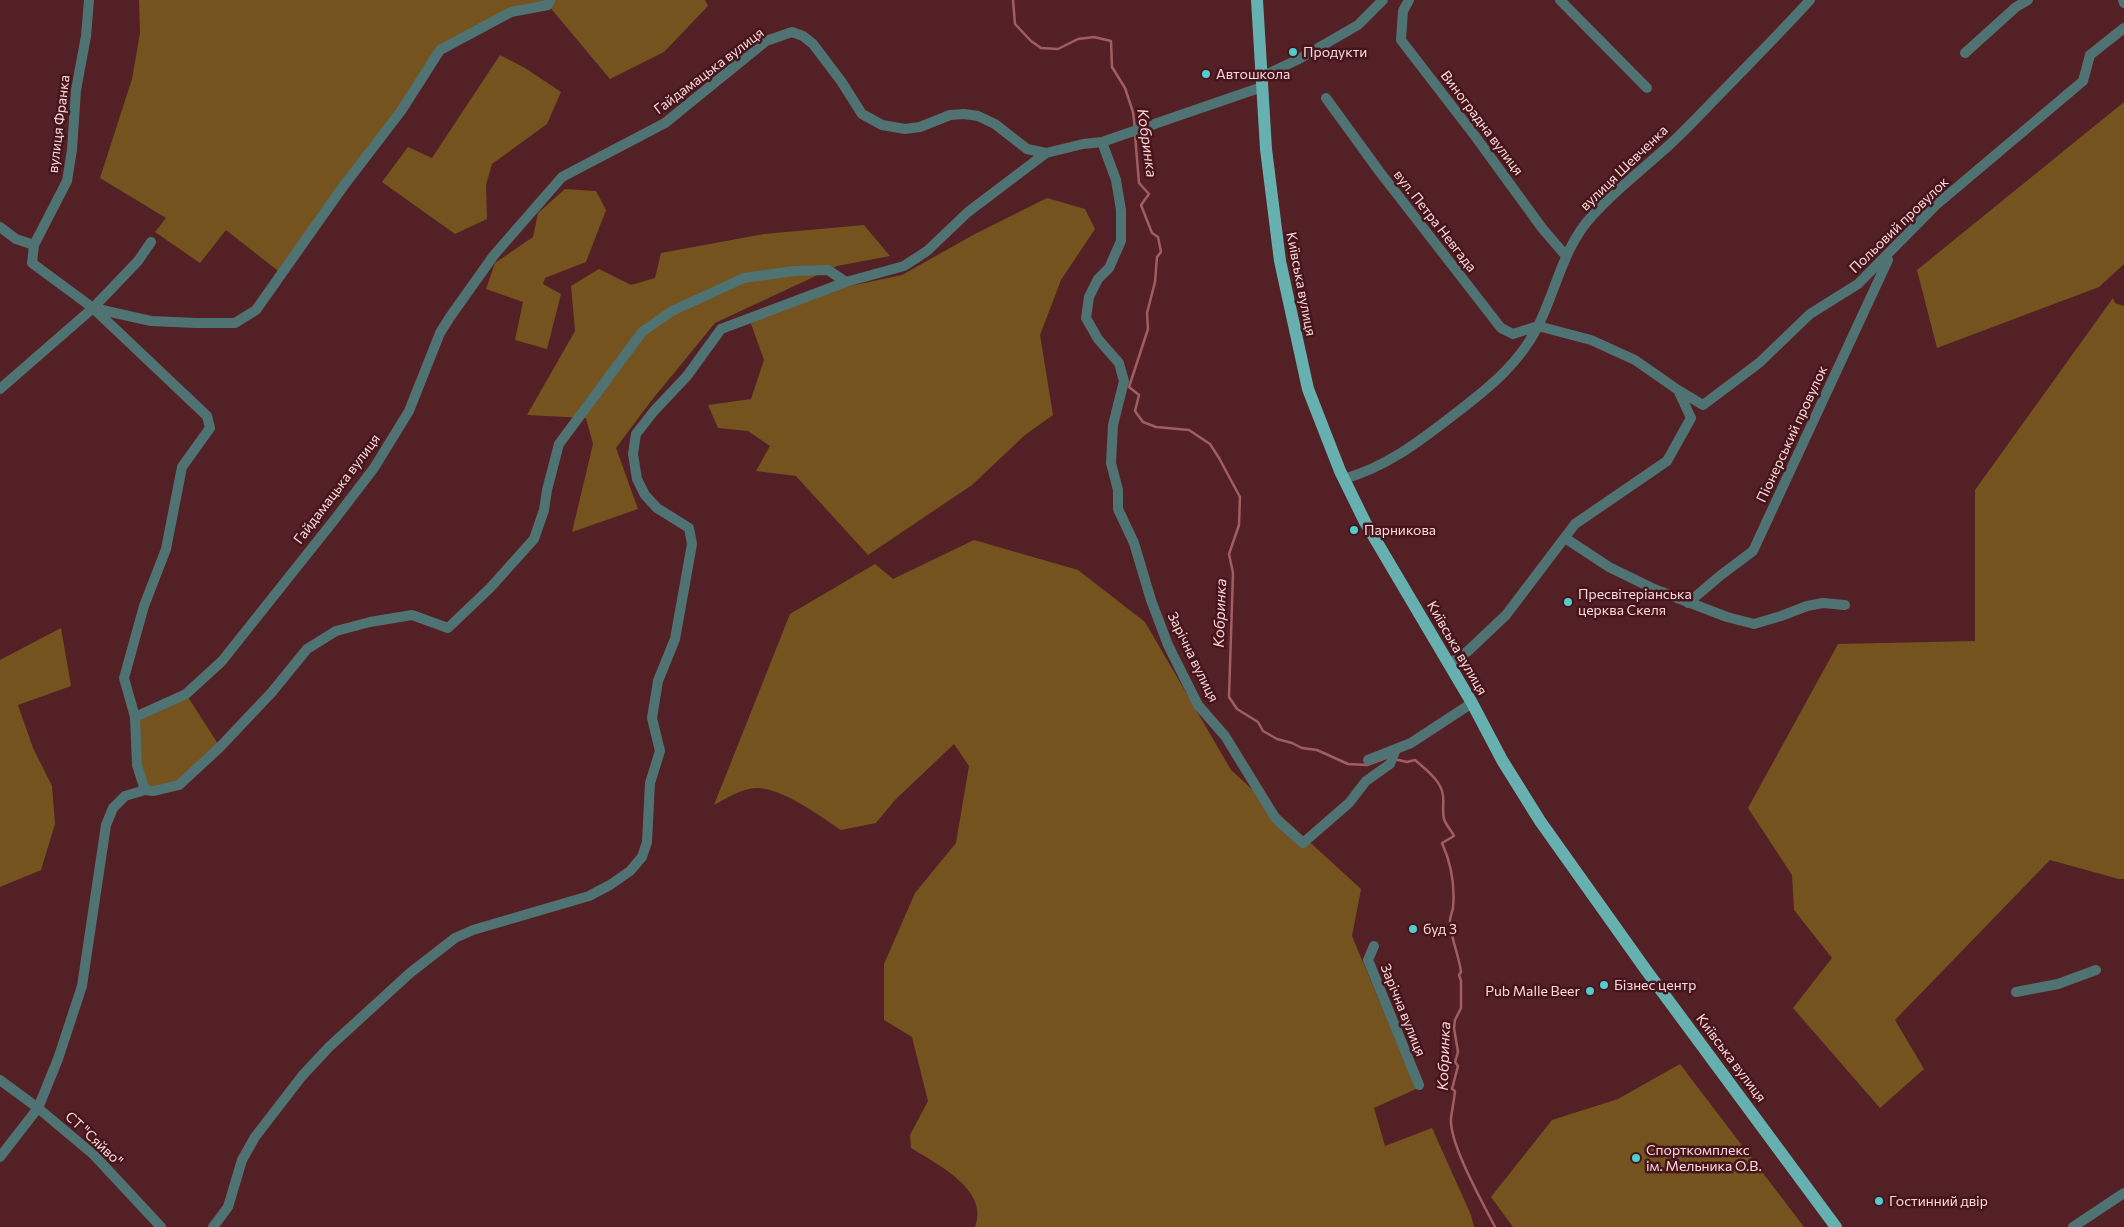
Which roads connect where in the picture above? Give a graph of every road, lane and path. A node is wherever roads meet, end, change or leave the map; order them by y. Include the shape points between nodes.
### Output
1 (89, 0) edge
2 (550, 0) edge
3 (1257, 0) edge
4 (1383, 0) edge
5 (1409, 0) edge
6 (1560, 0) edge
7 (1810, 0) edge
8 (2028, 0) edge
9 (2124, 28) edge
10 (1965, 53) dead end
11 (1261, 82) junction
12 (1647, 88) dead end
13 (1326, 98) dead end
14 (1102, 142) junction
15 (1046, 153) junction
16 (0, 227) edge
17 (151, 242) dead end
18 (34, 245) junction
19 (1891, 253) junction
20 (1566, 256) junction
21 (846, 282) junction
22 (93, 308) junction
23 (1538, 326) junction
24 (0, 389) edge
25 (1678, 390) junction
26 (1344, 479) junction
27 (1565, 538) junction
28 (1688, 603) junction
29 (1845, 605) dead end
30 (1449, 664) junction
31 (1472, 703) junction
32 (135, 717) junction
33 (1393, 757) junction
34 (1368, 760) dead end
35 (145, 790) junction
36 (1374, 946) dead end
37 (2096, 970) dead end
38 (2016, 992) dead end
39 (0, 1080) edge
40 (1419, 1085) dead end
41 (38, 1108) junction
42 (0, 1158) edge
43 (2124, 1193) edge
44 (161, 1227) edge
45 (213, 1227) edge
46 (1836, 1227) edge
47 (2073, 1227) edge

1 - 18 street, вулиця Франка via 67,181
2 - 22 street via 548,4 510,12 440,50 401,111 256,310 235,323 196,323 151,321
3 - 11 main road, Київська вулиця
4 - 11 street via 1358,25
5 - 20 street, Виноградна вулиця via 1403,11 1401,40
6 - 12 street
7 - 20 street, вулиця Шевченка via 1668,146 1591,217
8 - 10 street
9 - 19 street, Польовий провулок via 2090,55 2083,81 1936,205
11 - 14 street
11 - 26 main road, Київська вулиця via 1274,218 1296,340 1308,389
13 - 23 street, вул. Петра Невгада via 1495,323 1513,334
14 - 15 street
14 - 33 street, Зарічна вулиця via 1116,180 1121,210 1121,241 1089,297 1086,318 1098,339 1119,363 1124,381 1113,426 1111,463 1118,490 1118,509 1134,543 1168,645 1198,705 1225,736 1276,819 1303,843 1350,804 1366,781
15 - 21 street via 904,266
15 - 32 street, Гайдамацька вулиця via 1027,149 995,124 978,116 950,115 906,129 882,125 862,114 841,81 803,36 792,32 766,41 665,123 562,177 494,254 450,317 440,333 408,411 374,468 335,519 222,661 186,694
16 - 18 street via 16,239
17 - 22 street via 138,261
18 - 22 street via 32,263
19 - 25 street, Польовий провулок via 1858,284 1810,314 1759,363 1704,405
19 - 28 street, Піонерський провулок via 1753,551
20 - 23 street, вулиця Шевченка
21 - 35 street via 828,270 744,278 672,311 642,332 559,444 534,539 448,628 412,615 336,631 307,648 272,692 179,785
21 - 45 street via 721,329 687,376 636,434 633,454 637,479 645,495 658,508 689,528 692,544 675,639 658,681 652,718 660,751 650,783 642,857 610,885 589,896 455,938 410,973 302,1076 255,1137 242,1160 228,1207
22 - 24 street
22 - 32 street via 207,416 210,428 182,467 166,549 144,606 124,678
23 - 25 street, Польовий провулок via 1591,340 1635,360
23 - 26 street, вулиця Шевченка via 1514,364 1494,384 1396,458
25 - 27 street via 1691,418 1666,461 1575,524
26 - 30 main road, Київська вулиця via 1365,522
27 - 28 street via 1608,567
27 - 30 street via 1506,615 1468,651
28 - 29 street via 1754,624 1807,606 1824,603
30 - 31 main road, Київська вулиця
31 - 33 street
31 - 46 main road, Київська вулиця via 1540,821
32 - 35 street via 137,765
33 - 34 street
35 - 41 street via 125,796 113,808 106,826 82,986
36 - 40 street, Зарічна вулиця via 1368,960
37 - 38 street via 2058,984
39 - 41 street, СТ "Сяйво"
41 - 42 street
41 - 44 street, СТ "Сяйво" via 94,1155
43 - 47 street

